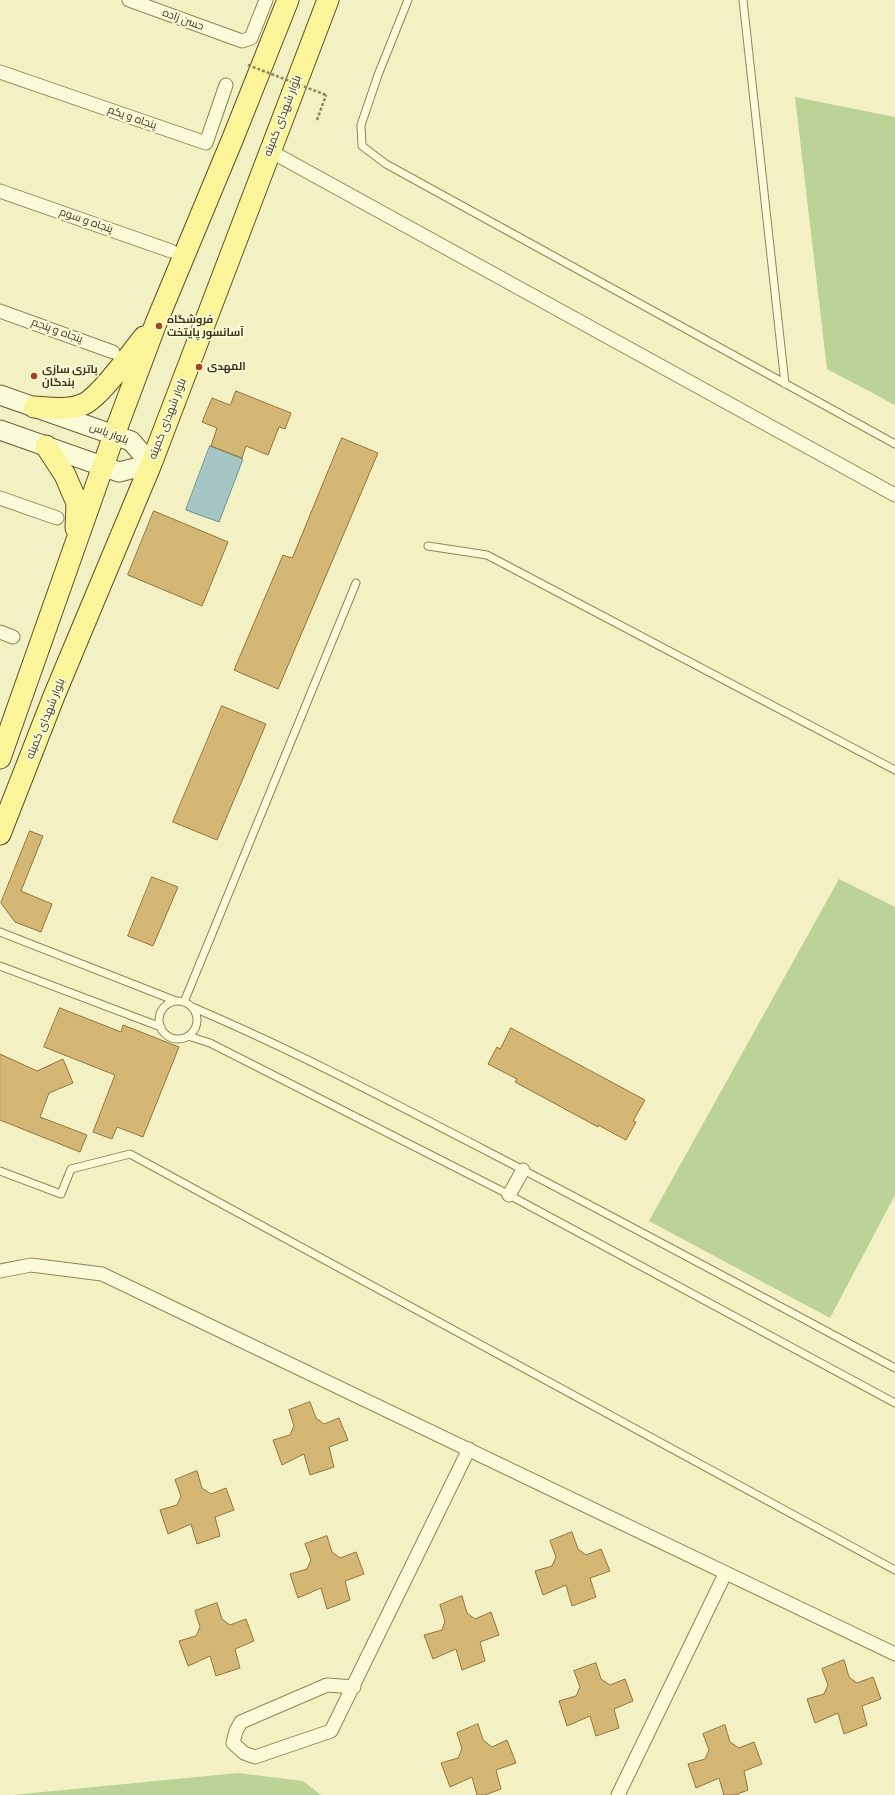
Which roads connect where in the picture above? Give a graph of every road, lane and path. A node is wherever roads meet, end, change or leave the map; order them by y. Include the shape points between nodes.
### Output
1 (129, 0) edge
2 (266, 0) edge
3 (288, 0) edge
4 (328, 0) edge
5 (408, 0) edge
6 (743, 0) edge
7 (248, 65) dead end
8 (0, 72) edge
9 (226, 85) dead end
10 (317, 120) dead end
11 (270, 151) junction
12 (0, 191) edge
13 (171, 251) dead end
14 (0, 311) edge
15 (156, 323) junction
16 (113, 352) dead end
17 (785, 384) junction
18 (0, 395) edge
19 (34, 407) junction
20 (0, 430) edge
21 (106, 432) junction
22 (895, 444) edge
23 (46, 446) junction
24 (95, 464) junction
25 (151, 464) junction
26 (895, 495) edge
27 (0, 498) edge
28 (57, 518) dead end
29 (75, 544) junction
30 (428, 546) dead end
31 (356, 583) dead end
32 (0, 632) edge
33 (13, 637) dead end
34 (0, 758) edge
35 (895, 770) edge
36 (0, 834) edge
37 (0, 932) edge
38 (0, 966) edge
39 (176, 1001) junction
40 (184, 1002) junction
41 (192, 1007) junction
42 (161, 1027) junction
43 (188, 1036) junction
44 (523, 1170) junction
45 (0, 1171) edge
46 (509, 1195) junction
47 (0, 1271) edge
48 (895, 1368) edge
49 (895, 1403) edge
50 (469, 1450) junction
51 (895, 1570) edge
52 (725, 1574) junction
53 (895, 1654) edge
54 (354, 1687) junction
55 (618, 1795) edge

1 - 2 street, حسن زاده via 242,42 251,38
3 - 15 main road via 234,138
4 - 11 main road, بلوار شهدای کمیته
5 - 17 lane via 361,125 362,146 386,164
6 - 17 lane
7 - 10 path, bridge via 326,95
8 - 9 street, پنجاه و یکم via 206,143
11 - 25 main road, بلوار شهدای کمیته
11 - 26 street
12 - 13 street, پنجاه و سوم
14 - 16 street, پنجاه و پنجم
15 - 19 main road via 109,381 84,404 57,409
15 - 21 main road
17 - 22 lane
18 - 19 main road, بلوار یاس
19 - 21 main road, بلوار یاس
20 - 23 main road
21 - 24 main road
21 - 25 main road, بلوار یاس via 131,440
23 - 24 main road
23 - 29 main road via 65,475 77,504
24 - 25 main road via 119,472
24 - 29 main road
25 - 36 main road, بلوار شهدای کمیته via 54,696
27 - 28 street
29 - 34 main road
30 - 35 lane via 487,554
31 - 40 lane
32 - 33 street
37 - 39 lane
38 - 42 lane
39 - 40 lane
39 - 42 lane via 162,1010
40 - 41 lane
41 - 43 lane via 196,1014 196,1026
41 - 44 lane via 397,1104
42 - 43 lane via 169,1036
43 - 46 lane via 210,1043
44 - 46 street
44 - 48 lane
45 - 51 lane via 61,1194 71,1169 130,1154
46 - 49 lane
47 - 50 street via 31,1265 102,1274
50 - 52 street
50 - 54 street
52 - 53 street
52 - 55 street
54 - 54 street via 331,1731 256,1757 244,1753 233,1743 241,1722 328,1685

